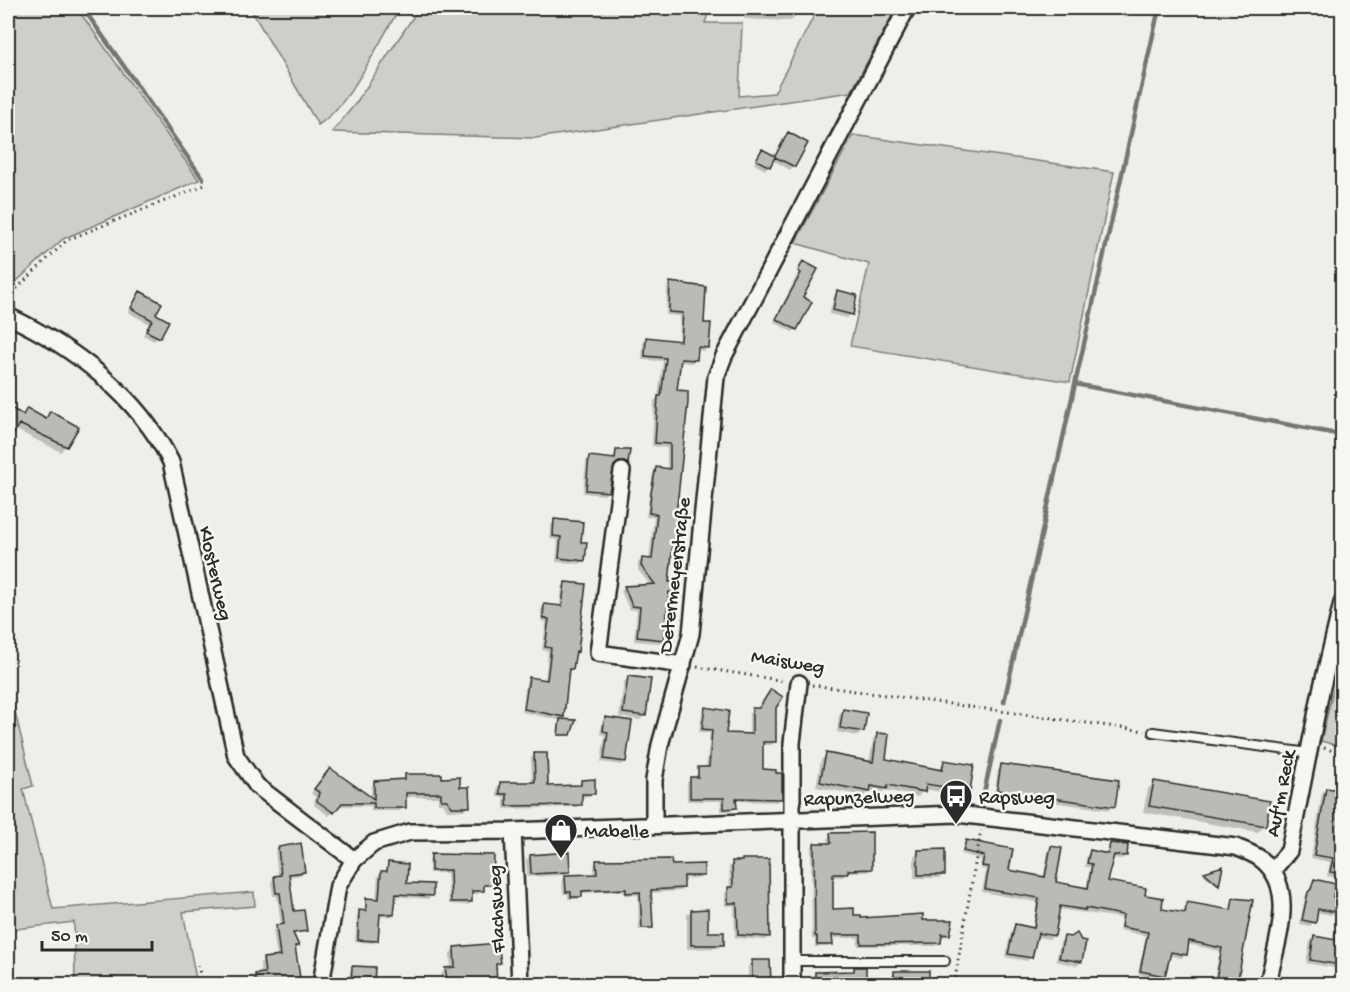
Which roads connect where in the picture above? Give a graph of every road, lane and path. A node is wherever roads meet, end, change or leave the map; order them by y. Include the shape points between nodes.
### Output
1 (907, 8) edge
2 (205, 185) dead end
3 (8, 297) edge
4 (8, 316) edge
5 (622, 471) dead end
6 (1342, 603) edge
7 (683, 665) junction
8 (798, 683) junction
9 (1153, 732) joint
10 (1310, 748) junction
11 (1342, 754) edge
12 (983, 817) junction
13 (792, 819) junction
14 (654, 825) junction
15 (513, 831) junction
16 (354, 860) junction
17 (1273, 870) junction
18 (792, 961) junction
19 (945, 961) dead end
20 (198, 965) dead end
21 (202, 984) edge
22 (321, 984) edge
23 (520, 984) edge
24 (792, 984) edge
25 (954, 984) edge
26 (1268, 984) edge

1 - 7 street, Determeyerstraße via 716,377 691,634
2 - 3 path via 67,240
4 - 16 street, Klosterweg via 93,367 160,441 171,462 236,756 257,786
5 - 7 street via 598,653
6 - 10 street, Auf'm Reck
7 - 8 path, Maisweg
7 - 14 street, Determeyerstraße via 660,745 654,780
8 - 9 path, Maisweg
8 - 13 street via 792,743
9 - 10 lane
10 - 11 path
10 - 17 street, Auf'm Reck via 1289,851
12 - 13 street, Rapunzelweg via 957,814
12 - 17 street, Rapunzelweg via 1236,848 1260,858
12 - 25 path
13 - 14 street, Rapunzelweg
13 - 18 street
14 - 15 street
15 - 16 street via 410,831 374,843
15 - 23 street, Flachsweg
16 - 22 street via 338,886
17 - 26 street via 1284,899
18 - 19 lane
18 - 24 street
20 - 21 path

